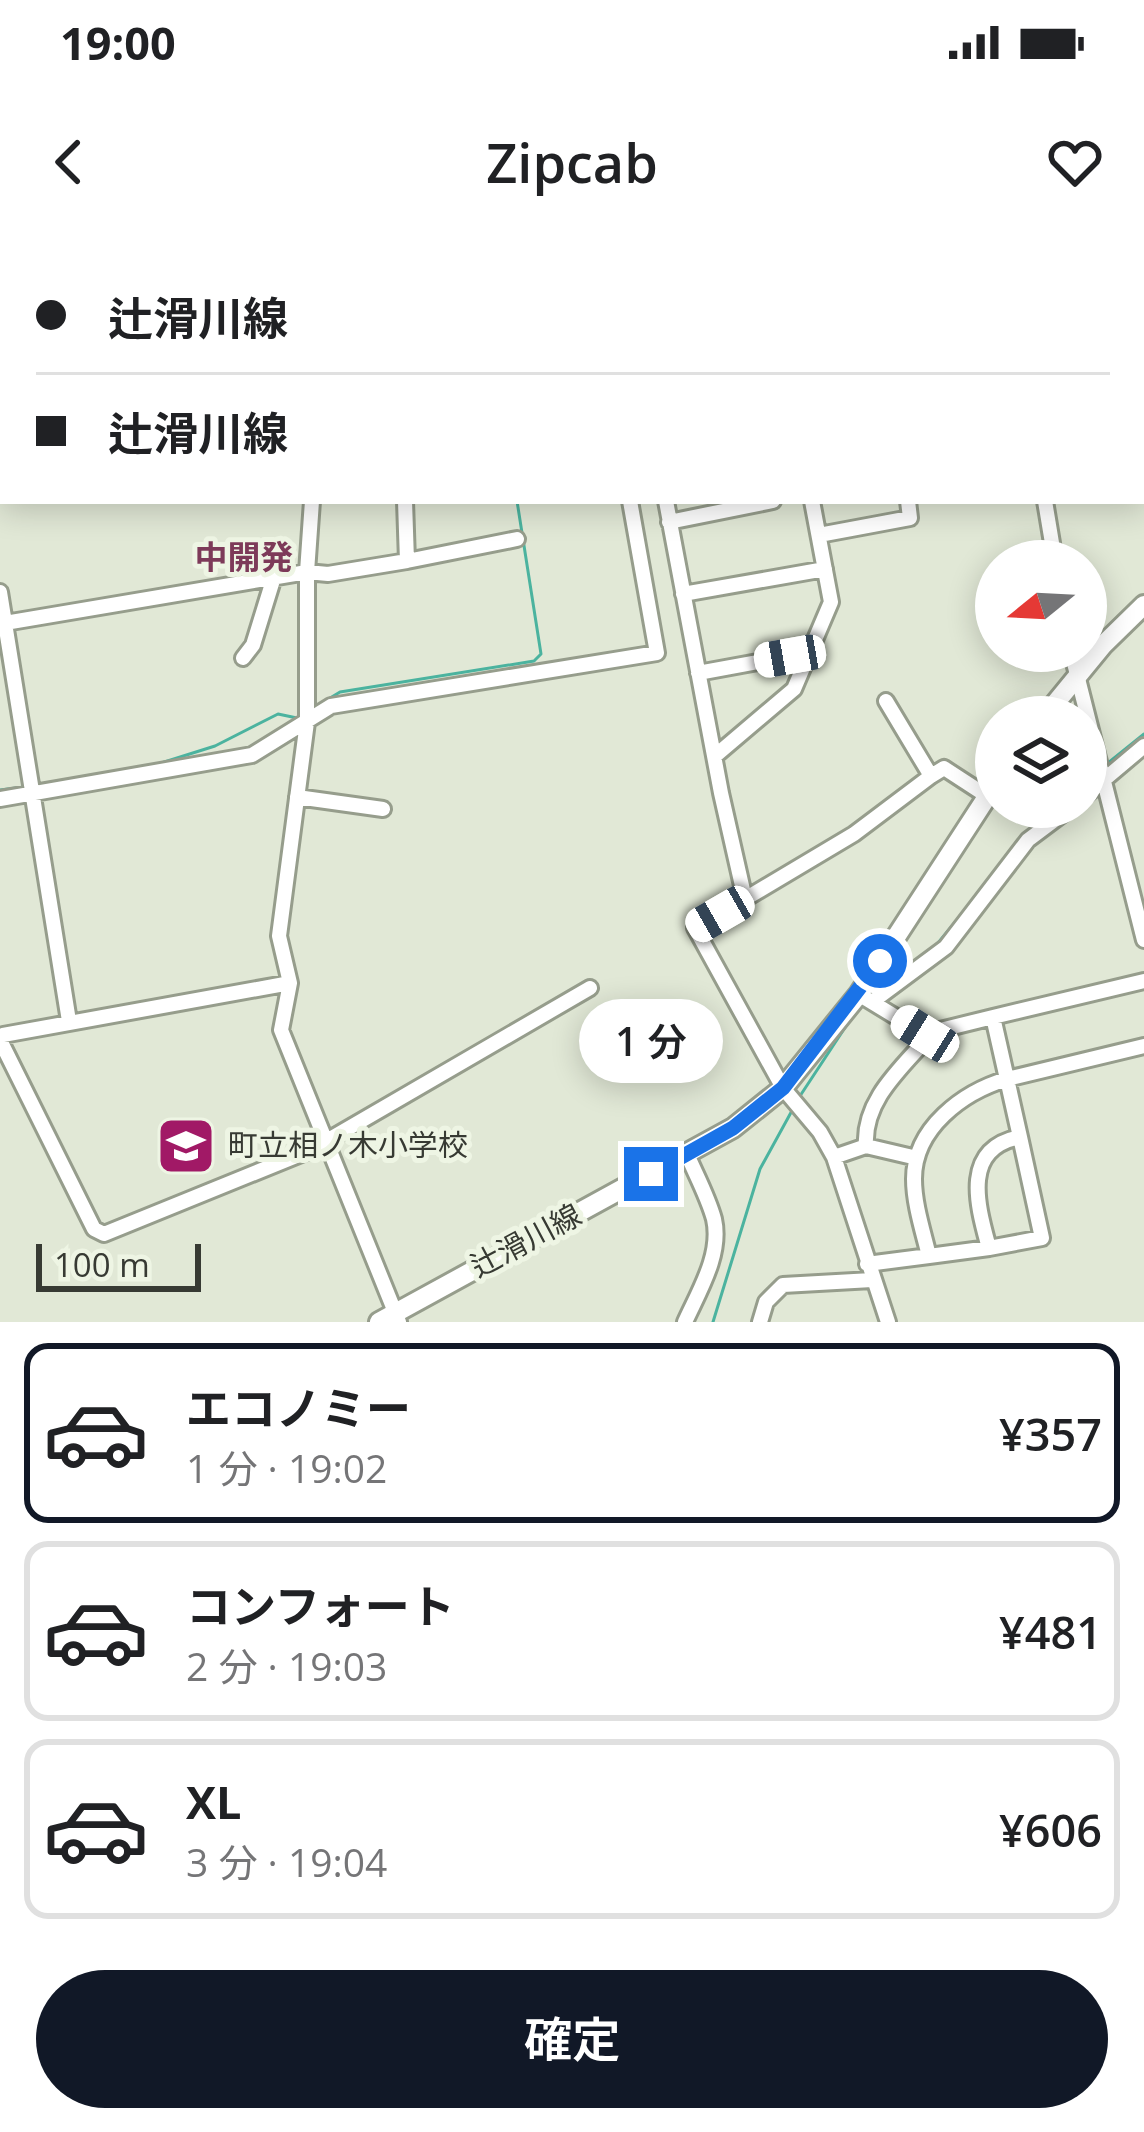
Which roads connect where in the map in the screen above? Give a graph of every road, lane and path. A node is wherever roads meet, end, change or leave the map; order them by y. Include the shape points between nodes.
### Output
1 (312, 504) edge
2 (405, 504) edge
3 (631, 504) edge
4 (666, 504) edge
5 (757, 504) edge
6 (813, 504) edge
7 (908, 504) edge
8 (1046, 504) edge
9 (669, 522) junction
10 (819, 535) junction
11 (517, 539) dead end
12 (1052, 540) edge
13 (407, 561) junction
14 (825, 569) junction
15 (307, 572) junction
16 (274, 578) junction
17 (0, 592) edge
18 (683, 595) junction
19 (1144, 605) edge
20 (5, 623) junction
21 (243, 658) dead end
22 (806, 660) junction
23 (1075, 672) edge
24 (698, 673) junction
25 (1076, 676) junction
26 (1060, 696) edge
27 (1081, 696) edge
28 (886, 701) dead end
29 (307, 722) junction
30 (1144, 746) edge
31 (715, 757) junction
32 (931, 776) junction
33 (1107, 777) edge
34 (975, 782) edge
35 (1107, 788) edge
36 (31, 795) junction
37 (297, 797) junction
38 (0, 800) edge
39 (382, 809) dead end
40 (975, 818) edge
41 (1043, 828) edge
42 (1136, 880) edge
43 (745, 899) junction
44 (1144, 940) edge
45 (1144, 981) edge
46 (290, 982) junction
47 (590, 988) dead end
48 (866, 998) junction
49 (993, 1017) junction
50 (69, 1021) junction
51 (925, 1034) junction
52 (1144, 1046) edge
53 (1007, 1079) junction
54 (783, 1088) junction
55 (1020, 1137) junction
56 (324, 1142) junction
57 (866, 1146) junction
58 (687, 1154) junction
59 (834, 1157) junction
60 (917, 1158) junction
61 (989, 1248) junction
62 (928, 1256) junction
63 (870, 1272) junction
64 (391, 1319) edge
65 (685, 1322) edge
66 (760, 1322) edge
67 (888, 1322) edge

1 - 15 street
2 - 13 street
3 - 29 street via 657,653 331,706
4 - 9 street
5 - 9 street
6 - 10 street
7 - 10 street via 910,518
8 - 12 street
9 - 18 street
10 - 14 street
11 - 13 street
13 - 15 street
14 - 18 street
14 - 22 street via 831,602
15 - 16 street
15 - 29 street
16 - 20 street
16 - 21 street
17 - 20 street
18 - 24 street
19 - 25 main road
20 - 36 street
22 - 24 street
22 - 31 street via 794,689
23 - 25 street
24 - 31 street
25 - 26 main road
25 - 27 street
28 - 32 street
29 - 36 street via 252,755
29 - 37 street
30 - 33 street
31 - 43 street
32 - 34 street via 944,768
32 - 43 street
35 - 42 street
36 - 38 street
36 - 50 street
37 - 39 street
37 - 46 street via 280,936
40 - 48 main road, 辻滑川線
41 - 48 street via 946,946
42 - 44 street
43 - 54 street via 695,928
45 - 49 street
46 - 50 street
46 - 56 street via 280,1030
47 - 56 street
48 - 51 street
48 - 54 main road, 辻滑川線
49 - 51 street
49 - 53 street
50 - 56 street via 9,1031 0,1040 94,1229 104,1234
51 - 57 street via 886,1084 865,1126
52 - 53 street
53 - 55 street
53 - 60 street via 962,1097
54 - 58 main road, 辻滑川線
54 - 59 street
55 - 61 street via 1000,1145 978,1172
55 - 61 street via 1042,1238
56 - 64 street
57 - 59 street
57 - 60 street
58 - 64 main road, 辻滑川線
58 - 65 street via 715,1238
59 - 63 street
60 - 62 street via 914,1188
61 - 62 street
62 - 63 street
63 - 66 street via 783,1285
63 - 67 street

